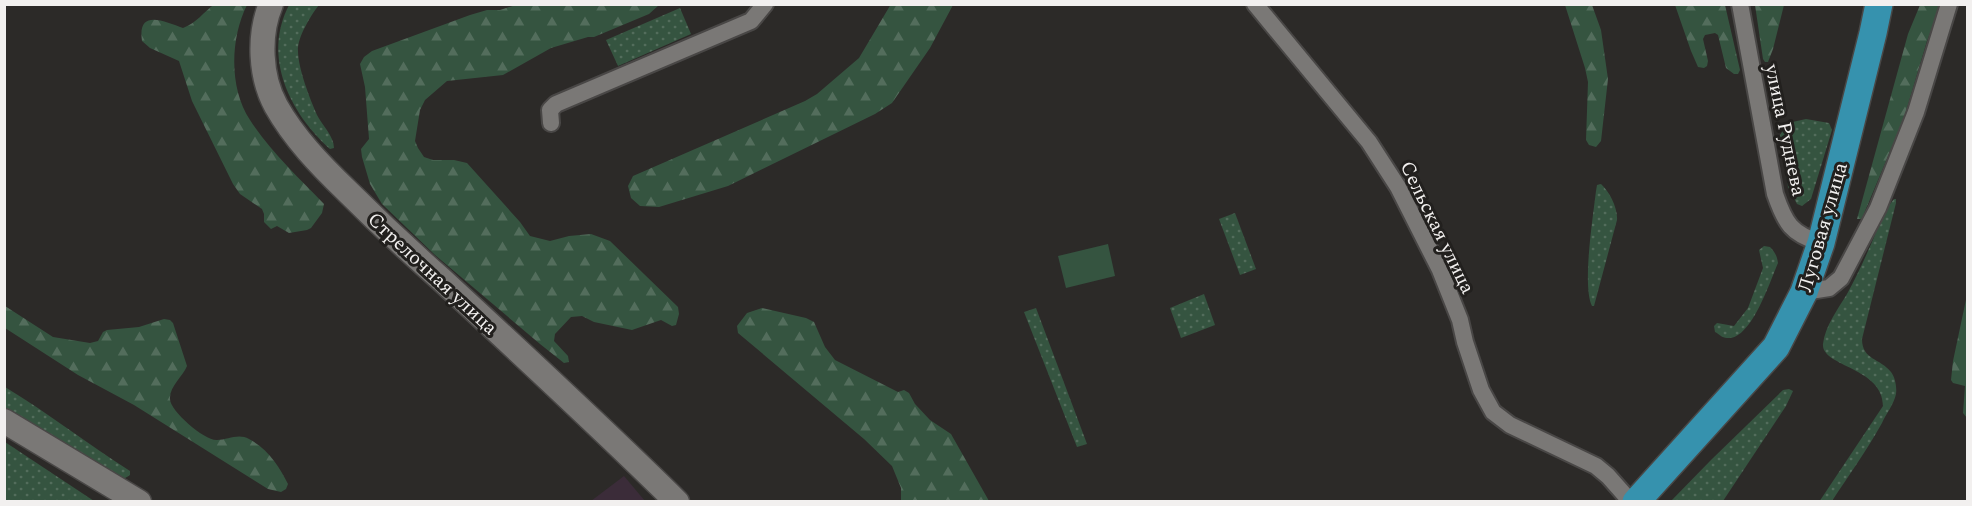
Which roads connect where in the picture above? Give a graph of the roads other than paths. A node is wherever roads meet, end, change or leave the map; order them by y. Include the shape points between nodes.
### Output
1 (271, 4) edge
2 (765, 4) edge
3 (1255, 4) edge
4 (1740, 4) edge
5 (1879, 4) edge
6 (1949, 4) edge
7 (550, 123) dead end
8 (1821, 243) junction
9 (1804, 292) junction
10 (4, 421) edge
11 (139, 501) edge
12 (677, 501) edge
13 (1634, 501) edge

1 - 12 main road, Стрелочная улица via 263,51 269,87 275,105 314,158
2 - 7 street via 751,21 556,104 550,110
3 - 13 street, Сельская улица via 1369,142 1398,187 1440,270 1481,390 1493,412 1596,466
4 - 8 street, улица Руднева via 1780,209 1794,231
5 - 8 main road, Луговая улица
6 - 9 street via 1916,112 1878,208 1841,278 1829,288
8 - 9 main road, Луговая улица
9 - 13 main road, Луговая улица via 1776,346
10 - 11 main road

